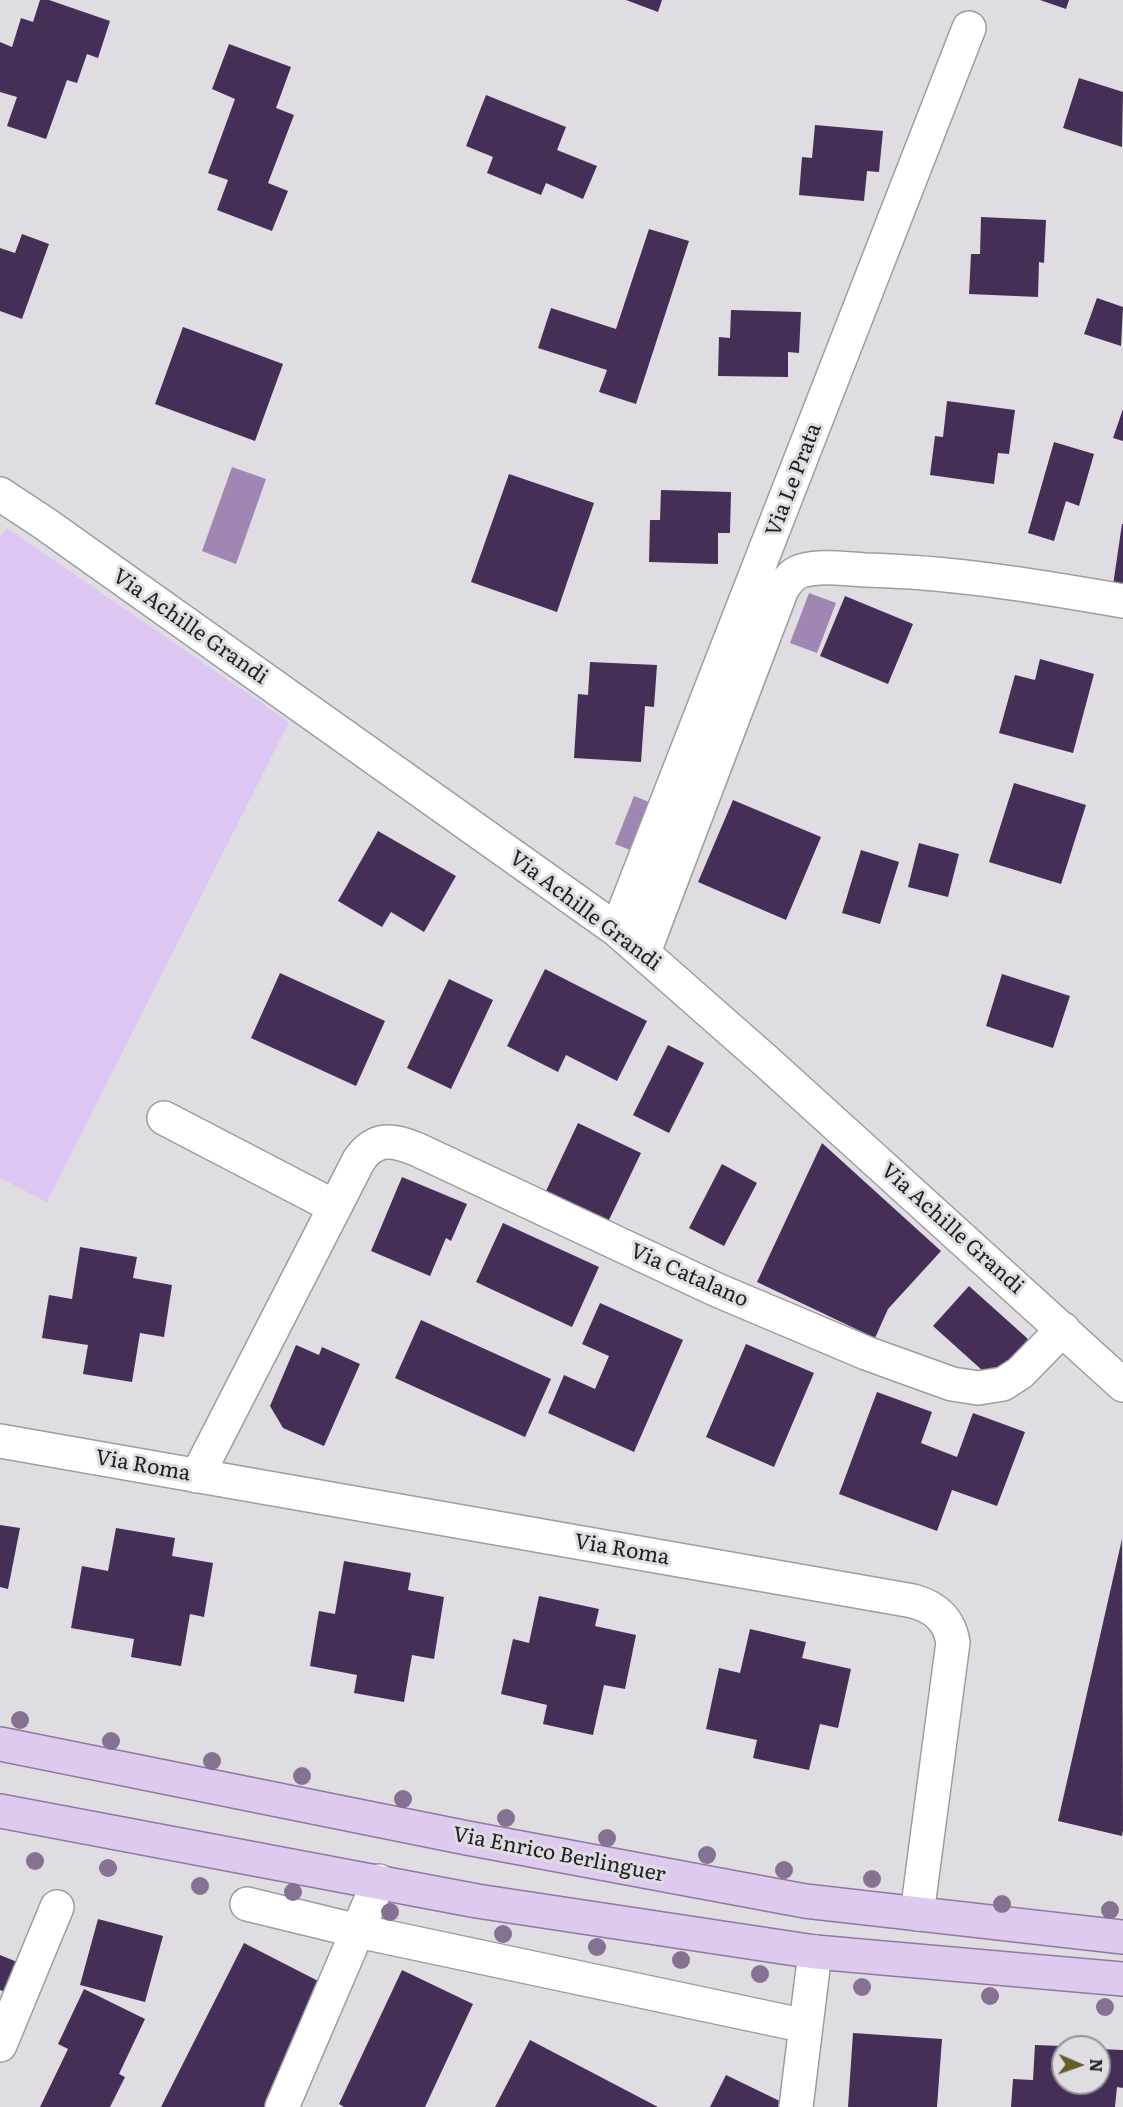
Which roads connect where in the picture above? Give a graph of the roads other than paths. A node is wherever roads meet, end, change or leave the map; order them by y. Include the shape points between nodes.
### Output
1 (969, 28) dead end
2 (0, 494) edge
3 (1123, 601) edge
4 (617, 930) junction
5 (644, 952) junction
6 (164, 1118) dead end
7 (335, 1207) junction
8 (1063, 1329) junction
9 (1123, 1385) edge
10 (0, 1441) edge
11 (197, 1476) junction
12 (0, 1744) edge
13 (0, 1811) edge
14 (379, 1881) junction
15 (247, 1904) dead end
16 (57, 1907) dead end
17 (917, 1914) junction
18 (358, 1931) junction
19 (1123, 1937) edge
20 (815, 1952) junction
21 (1123, 1978) edge
22 (806, 2026) junction
23 (0, 2044) edge
24 (282, 2107) edge
25 (796, 2107) edge

1 - 4 street, Via Le Prata
2 - 4 street, Via Achille Grandi
3 - 5 street via 1023,583 926,572 823,568 793,575 782,589
4 - 5 street, Via Achille Grandi
5 - 8 street, Via Achille Grandi
6 - 7 street
7 - 8 street, Via Catalano via 370,1147 383,1142 408,1146 717,1290 866,1353 961,1386 987,1388 1011,1380
7 - 11 street, Via Catalano
8 - 9 street, Via Achille Grandi
10 - 11 street, Via Roma
11 - 17 street, Via Roma via 927,1606 947,1624 952,1635 952,1653
12 - 17 main road, Via Enrico Berlinguer via 793,1899
13 - 14 main road
14 - 18 street
14 - 20 main road via 477,1901
15 - 18 street
16 - 23 street
17 - 19 main road, Via Enrico Berlinguer
18 - 22 street
18 - 24 street
20 - 21 main road
20 - 22 street
22 - 25 street

